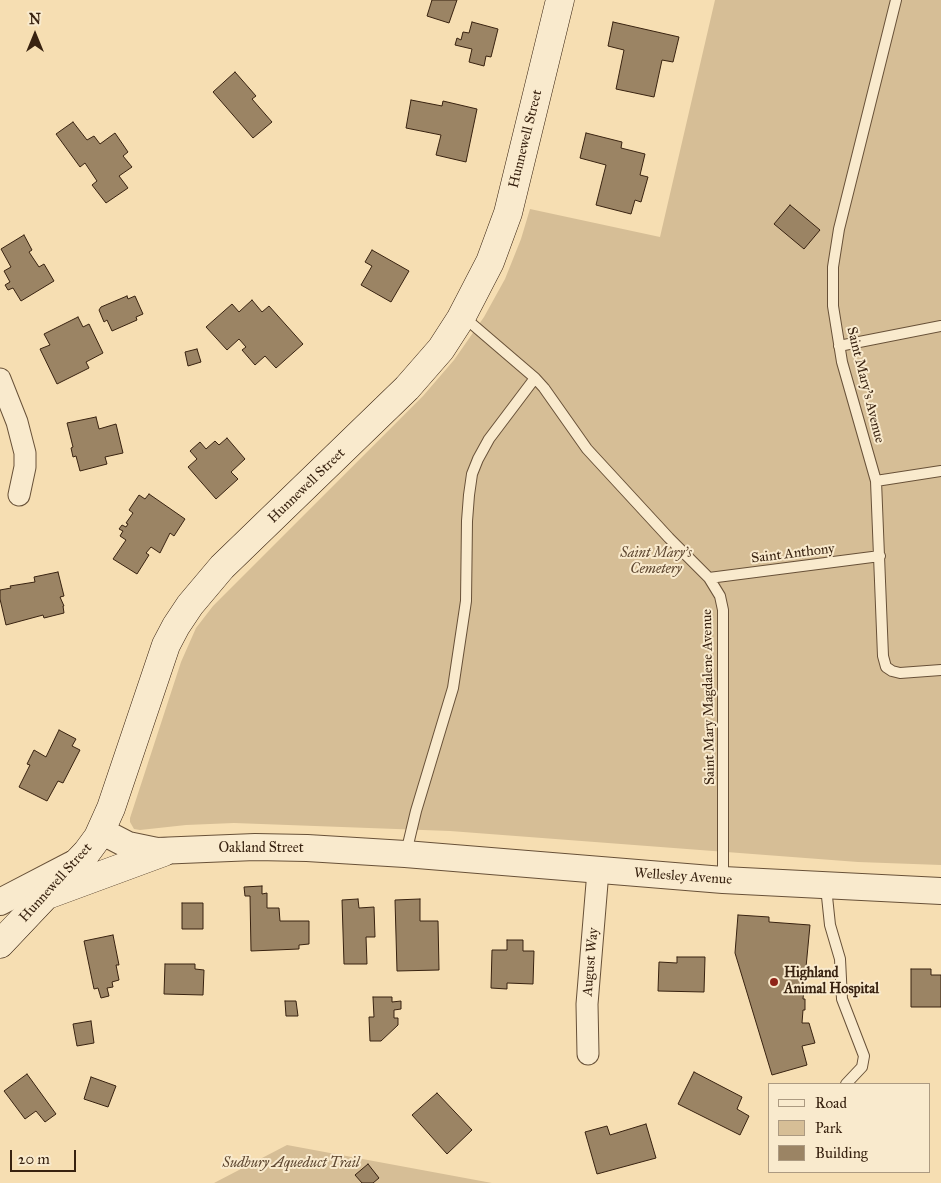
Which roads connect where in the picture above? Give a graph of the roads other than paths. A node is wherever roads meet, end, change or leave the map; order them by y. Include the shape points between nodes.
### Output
1 (560, 0) edge
2 (896, 0) edge
3 (461, 318) junction
4 (941, 326) edge
5 (839, 346) junction
6 (535, 378) junction
7 (0, 379) edge
8 (941, 471) edge
9 (876, 481) junction
10 (19, 495) dead end
11 (880, 556) junction
12 (709, 578) junction
13 (941, 670) edge
14 (101, 831) junction
15 (164, 852) junction
16 (415, 855) junction
17 (78, 861) junction
18 (598, 871) junction
19 (723, 880) junction
20 (826, 886) junction
21 (941, 891) edge
22 (47, 896) junction
23 (0, 902) edge
24 (0, 944) edge
25 (588, 1054) dead end
26 (847, 1083) edge

1 - 3 main road, Hunnewell Street via 508,213 490,262
2 - 5 lane, Saint Mary's Avenue via 838,229 832,287
3 - 6 lane, Saint Mary Magdalene Avenue
3 - 14 main road, Hunnewell Street via 441,349 407,388 218,572 186,610 170,635
4 - 5 lane
5 - 9 lane, Saint Mary's Avenue
6 - 12 lane, Saint Mary Magdalene Avenue via 587,449
6 - 16 lane via 489,439 472,474 467,521 466,601 454,680 416,811
7 - 10 street via 17,422 24,453
8 - 9 lane
9 - 11 lane, Saint Mary's Avenue
11 - 12 lane, Saint Anthony
11 - 13 lane, Saint Mary's Avenue via 886,666 900,673
12 - 19 lane, Saint Mary Magdalene Avenue via 720,596 723,610
14 - 15 street, Oakland Street via 135,847
14 - 17 main road, Hunnewell Street
15 - 16 street, Oakland Street via 255,847
15 - 22 main road
16 - 18 street, Wellesley Avenue
17 - 22 main road, Hunnewell Street
17 - 23 street
18 - 19 street, Wellesley Avenue
18 - 25 street, August Way via 587,1004
19 - 20 street, Wellesley Avenue
20 - 21 street, Wellesley Avenue
20 - 26 lane via 831,930 840,960 842,999 864,1056 862,1067
22 - 24 main road, Hunnewell Street

